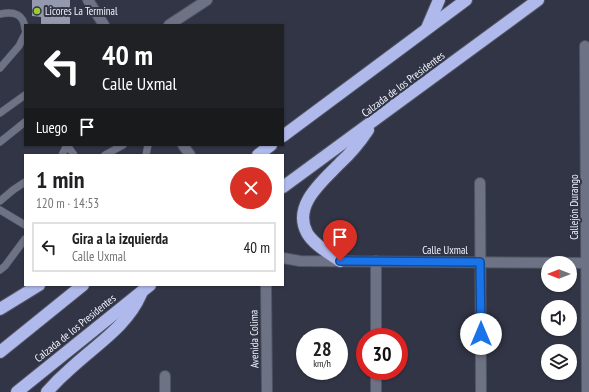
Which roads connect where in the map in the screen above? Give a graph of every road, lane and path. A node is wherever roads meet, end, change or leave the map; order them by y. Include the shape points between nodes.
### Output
1 (88, 0) edge
2 (207, 0) edge
3 (438, 0) edge
4 (466, 0) edge
5 (538, 0) edge
6 (0, 14) edge
7 (25, 24) edge
8 (103, 24) edge
9 (171, 24) edge
10 (426, 30) junction
11 (24, 36) edge
12 (585, 46) dead end
13 (0, 68) edge
14 (24, 96) edge
15 (0, 113) edge
16 (374, 122) junction
17 (24, 123) edge
18 (284, 135) edge
19 (0, 142) edge
20 (121, 146) edge
21 (270, 146) edge
22 (107, 154) edge
23 (259, 154) edge
24 (24, 183) edge
25 (480, 183) dead end
26 (284, 187) edge
27 (0, 201) edge
28 (0, 210) edge
29 (3, 215) edge
30 (24, 225) edge
31 (24, 240) edge
32 (284, 258) edge
33 (300, 261) junction
34 (340, 261) junction
35 (376, 261) junction
36 (480, 262) junction
37 (588, 263) edge
38 (284, 264) edge
39 (0, 270) edge
40 (37, 286) edge
41 (82, 286) edge
42 (266, 286) edge
43 (147, 288) edge
44 (0, 309) edge
45 (376, 328) edge
46 (0, 352) edge
47 (165, 376) dead end
48 (376, 380) edge
49 (17, 392) edge
50 (47, 392) edge
51 (165, 392) edge
52 (267, 392) edge
53 (376, 392) edge
54 (481, 392) edge
55 (587, 392) edge

1 - 8 street
2 - 9 street
3 - 10 highway
4 - 10 highway
5 - 16 highway, Calzada de los Presidentes
6 - 7 lane via 12,13 20,16
10 - 18 highway
11 - 13 lane
12 - 37 street, Callejón Durango
14 - 15 lane
16 - 26 highway, Calzada de los Presidentes
16 - 34 highway via 356,147 310,194 304,211 303,223 308,234
17 - 19 lane
20 - 22 lane
21 - 23 highway
24 - 27 lane
25 - 36 street
28 - 29 lane
29 - 30 lane
31 - 39 lane
32 - 33 street, Calle Uxmal
33 - 34 street, Calle Uxmal
33 - 38 street, Calle Uxmal
34 - 35 street, Calle Uxmal
35 - 36 street, Calle Uxmal
35 - 45 street
36 - 37 street, Calle Uxmal
36 - 54 street
37 - 55 street, Callejón Durango
40 - 44 highway
41 - 46 highway
42 - 52 street, Avenida Colima
43 - 49 highway, Calzada de los Presidentes
43 - 50 highway via 123,321
47 - 51 street
48 - 53 street

